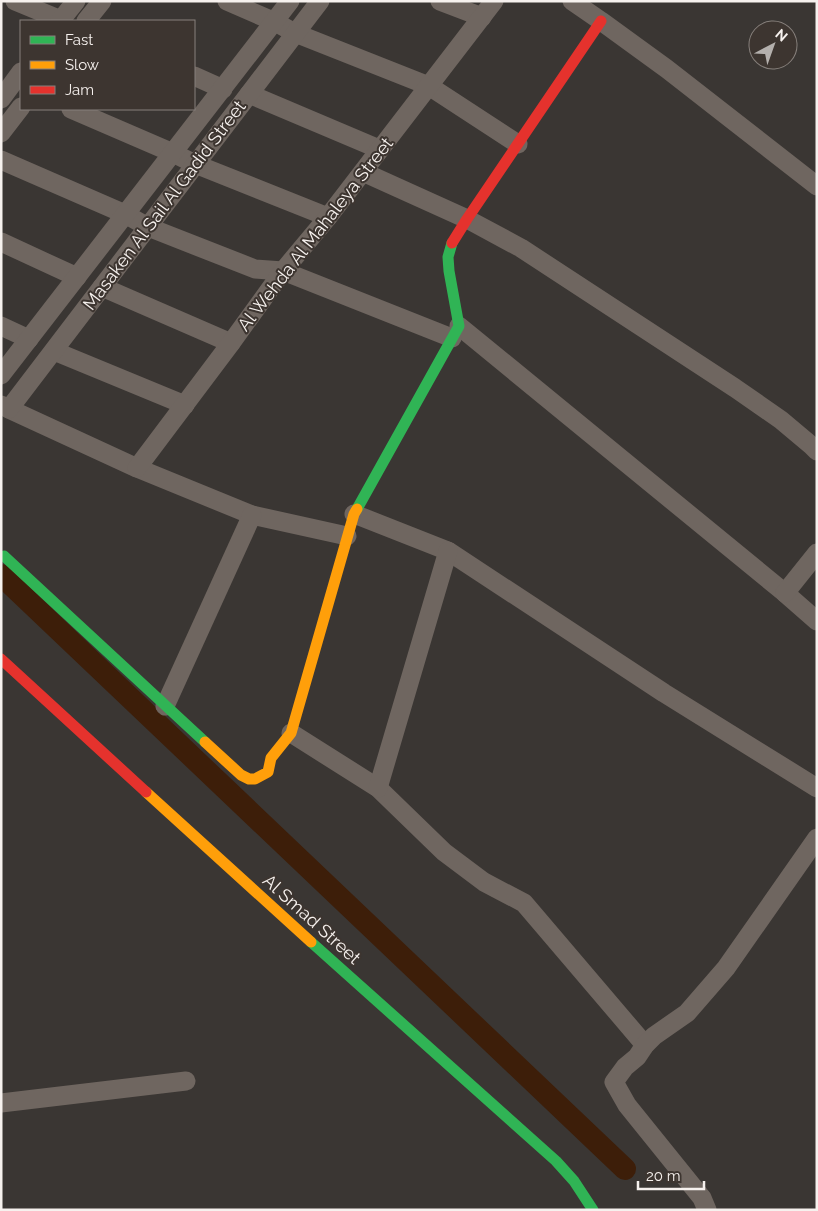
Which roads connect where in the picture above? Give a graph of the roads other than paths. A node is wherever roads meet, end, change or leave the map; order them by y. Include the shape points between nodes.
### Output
1 (15, 1) edge
2 (76, 1) edge
3 (102, 1) edge
4 (227, 1) edge
5 (290, 1) edge
6 (320, 1) edge
7 (440, 1) edge
8 (494, 1) edge
9 (572, 1) edge
10 (482, 17) junction
11 (59, 20) edge
12 (62, 20) edge
13 (87, 20) edge
14 (601, 21) junction
15 (275, 22) junction
16 (296, 33) junction
17 (195, 76) edge
18 (429, 86) junction
19 (223, 89) junction
20 (249, 94) junction
21 (20, 108) edge
22 (73, 110) edge
23 (1, 133) edge
24 (518, 144) junction
25 (379, 149) junction
26 (173, 153) junction
27 (1, 160) edge
28 (195, 164) junction
29 (363, 172) junction
30 (817, 186) edge
31 (126, 214) junction
32 (328, 217) junction
33 (467, 219) junction
34 (148, 227) junction
35 (1, 242) edge
36 (283, 271) junction
37 (77, 277) junction
38 (102, 287) junction
39 (1, 326) edge
40 (456, 332) junction
41 (29, 339) junction
42 (231, 342) junction
43 (54, 351) junction
44 (1, 375) edge
45 (185, 405) junction
46 (5, 407) edge
47 (817, 452) edge
48 (137, 468) junction
49 (354, 514) junction
50 (252, 515) junction
51 (347, 536) junction
52 (448, 551) junction
53 (817, 553) edge
54 (4, 556) dead end
55 (785, 592) junction
56 (817, 621) edge
57 (1, 659) edge
58 (165, 706) junction
59 (291, 733) junction
60 (378, 788) junction
61 (817, 788) edge
62 (817, 838) edge
63 (645, 1045) junction
64 (186, 1081) dead end
65 (1, 1103) edge
66 (593, 1210) edge
67 (707, 1210) edge

1 - 11 street
2 - 12 street
3 - 13 street
4 - 15 street
5 - 15 street, Masaken Al Sail Al Gadid Street
6 - 16 street, Masaken Al Sail Al Gadid Street
7 - 10 street
8 - 10 street, Al Wehda Al Mahaleya Street
9 - 14 street
10 - 18 street, Al Wehda Al Mahaleya Street
14 - 24 street
14 - 30 street
15 - 16 street
15 - 19 street, Masaken Al Sail Al Gadid Street
16 - 18 street
16 - 20 street, Masaken Al Sail Al Gadid Street
17 - 19 street
18 - 24 street
18 - 25 street, Al Wehda Al Mahaleya Street
19 - 26 street, Masaken Al Sail Al Gadid Street
20 - 25 street
20 - 28 street, Masaken Al Sail Al Gadid Street
21 - 23 street
22 - 26 street
24 - 33 street
25 - 29 street, Al Wehda Al Mahaleya Street
26 - 28 street
26 - 31 street, Masaken Al Sail Al Gadid Street
27 - 31 street
28 - 32 street
28 - 34 street, Masaken Al Sail Al Gadid Street
29 - 32 street, Al Wehda Al Mahaleya Street
29 - 33 street
31 - 34 street
31 - 37 street, Masaken Al Sail Al Gadid Street
32 - 36 street, Al Wehda Al Mahaleya Street
33 - 40 street via 450,244 448,257
33 - 47 street via 521,248 735,388 781,420
34 - 36 street via 255,269
34 - 38 street, Masaken Al Sail Al Gadid Street
35 - 37 street
36 - 40 street
36 - 42 street, Al Wehda Al Mahaleya Street
37 - 41 street, Masaken Al Sail Al Gadid Street
38 - 42 street
38 - 43 street, Masaken Al Sail Al Gadid Street
39 - 41 street
40 - 49 street
40 - 55 street
41 - 44 street, Masaken Al Sail Al Gadid Street
42 - 45 street, Al Wehda Al Mahaleya Street
43 - 45 street
43 - 46 street, Masaken Al Sail Al Gadid Street
45 - 48 street, Al Wehda Al Mahaleya Street
46 - 48 street
48 - 50 street
49 - 51 street
49 - 52 street
50 - 51 street
50 - 58 street
51 - 59 street
52 - 60 street
52 - 61 street via 664,693
53 - 55 street
54 - 58 street
55 - 56 street
57 - 66 street, Al Smad Street via 300,933 556,1161
58 - 59 street via 241,775 252,780 268,772 271,758
59 - 60 street
60 - 63 street via 444,852 484,882 524,904
62 - 63 street via 726,968 686,1013
63 - 67 street via 614,1082 627,1105 702,1198
64 - 65 street

